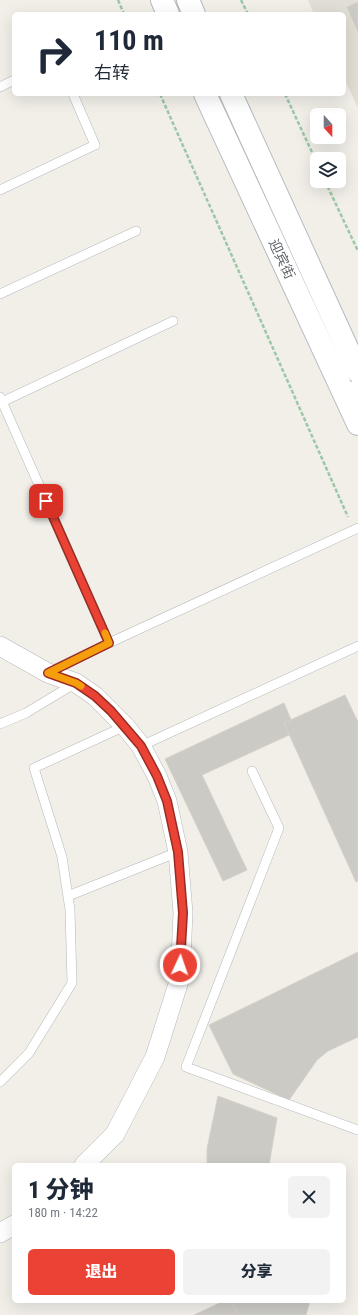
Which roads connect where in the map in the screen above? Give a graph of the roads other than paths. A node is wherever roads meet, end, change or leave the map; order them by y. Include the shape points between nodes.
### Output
1 (162, 0) edge
2 (188, 0) edge
3 (167, 12) edge
4 (193, 12) edge
5 (12, 81) edge
6 (0, 87) edge
7 (74, 96) edge
8 (206, 96) edge
9 (232, 96) edge
10 (0, 190) edge
11 (136, 231) dead end
12 (0, 294) edge
13 (173, 321) dead end
14 (358, 372) edge
15 (351, 393) edge
16 (1, 401) edge
17 (358, 424) edge
18 (356, 529) edge
19 (109, 643) junction
20 (0, 646) edge
21 (358, 646) edge
22 (48, 673) junction
23 (76, 683) junction
24 (0, 724) edge
25 (125, 726) junction
26 (141, 746) junction
27 (252, 772) dead end
28 (178, 852) junction
29 (68, 896) junction
30 (0, 1082) edge
31 (358, 1130) edge
32 (86, 1163) edge
33 (12, 1226) edge
34 (0, 1233) edge

1 - 3 main road
2 - 4 main road
5 - 6 lane
7 - 10 lane via 95,145
8 - 15 main road, 迎宾街
9 - 14 main road, 迎宾街
11 - 12 lane
13 - 16 lane
15 - 17 main road, 迎宾街
16 - 19 lane
18 - 19 lane
19 - 22 lane
20 - 22 street
21 - 26 lane
22 - 23 street
23 - 24 lane via 26,713
23 - 25 street via 95,696
25 - 26 street
25 - 29 lane via 34,768 62,857
26 - 28 street via 167,801
27 - 31 lane via 280,828 186,1067
28 - 29 lane
28 - 32 street via 183,913 180,978 155,1057 115,1134
29 - 30 lane via 72,983 29,1053
33 - 34 street

